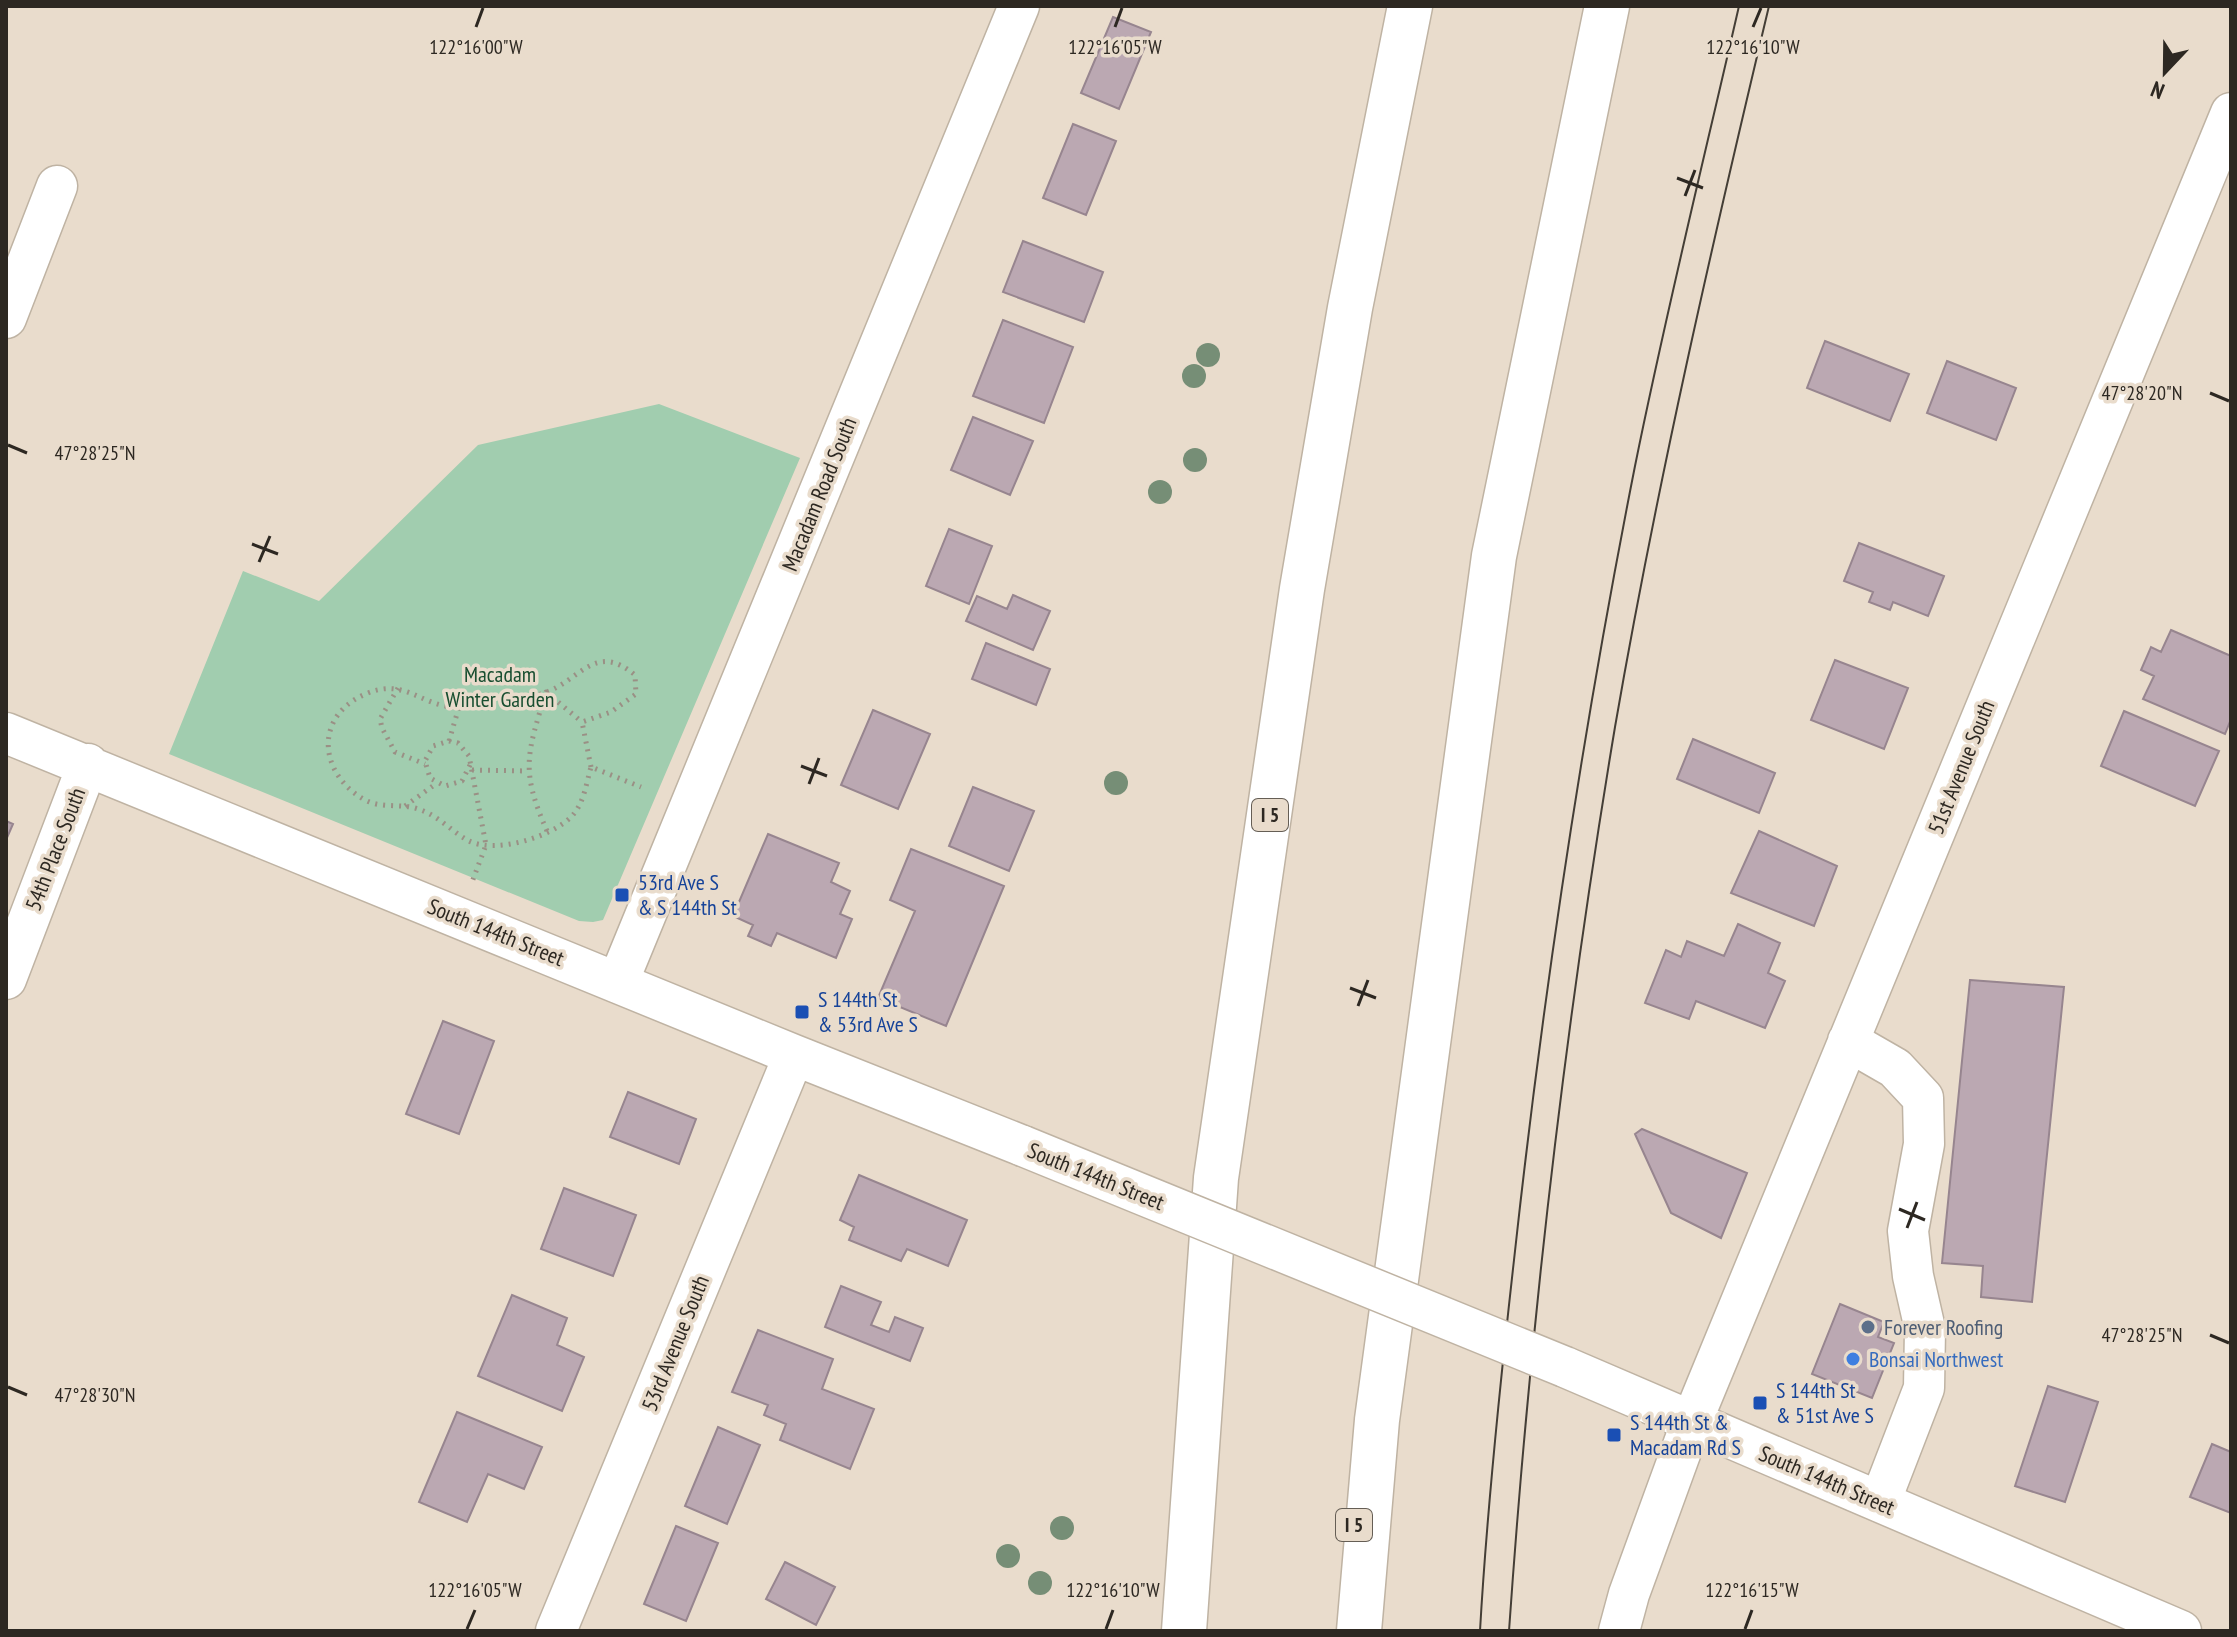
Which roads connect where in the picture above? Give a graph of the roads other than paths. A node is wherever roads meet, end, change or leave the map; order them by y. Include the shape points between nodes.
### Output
1 (1019, 6) edge
2 (1410, 6) edge
3 (1610, 6) edge
4 (2231, 113) edge
5 (57, 186) dead end
6 (6, 318) edge
7 (6, 733) edge
8 (88, 764) junction
9 (6, 979) edge
10 (618, 982) junction
11 (1848, 1041) junction
12 (794, 1055) junction
13 (1377, 1420) junction
14 (1692, 1421) junction
15 (1880, 1502) junction
16 (556, 1631) edge
17 (1184, 1631) edge
18 (1331, 1631) edge
19 (1359, 1631) edge
20 (1619, 1631) edge
21 (2181, 1631) edge

1 - 10 street, Macadam Road South
2 - 17 highway, I 5 via 1302,589 1216,1178
3 - 13 highway, I 5 via 1494,556
4 - 11 street, 51st Avenue South
5 - 6 street
7 - 8 street, South 144th Street
8 - 9 street, 54th Place South
8 - 10 street, South 144th Street
10 - 12 street, South 144th Street
11 - 14 street, 51st Avenue South
11 - 15 street via 1895,1068 1923,1098 1924,1144 1908,1231 1925,1329 1924,1388
12 - 14 street, South 144th Street, bridge
12 - 16 street, 53rd Avenue South
13 - 18 highway, I 5
13 - 19 highway, I 5
14 - 15 street, South 144th Street
14 - 20 street
15 - 21 street, South 144th Street

